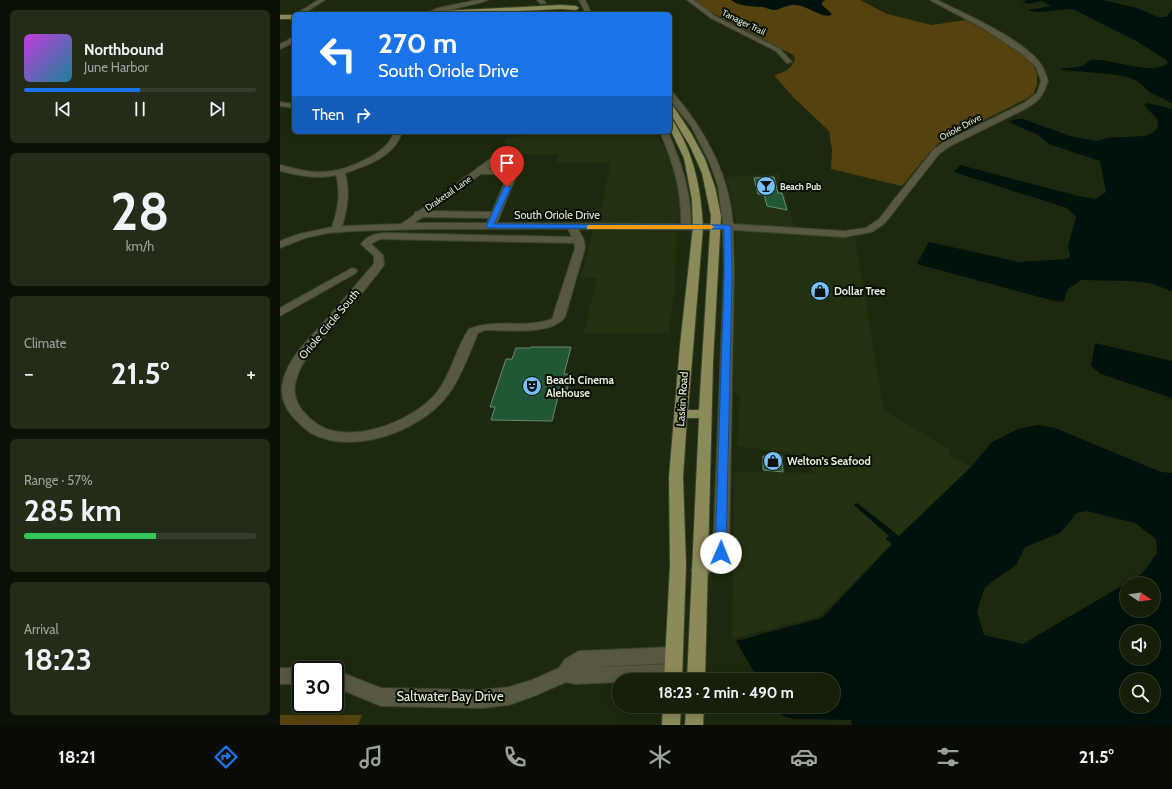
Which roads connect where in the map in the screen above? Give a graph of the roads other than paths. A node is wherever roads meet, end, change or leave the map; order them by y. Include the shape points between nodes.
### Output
1 (322, 0) edge
2 (486, 0) edge
3 (559, 0) edge
4 (572, 0) edge
5 (582, 0) edge
6 (690, 0) edge
7 (933, 0) edge
8 (459, 3) edge
9 (585, 7) junction
10 (563, 10) edge
11 (577, 11) edge
12 (301, 12) edge
13 (433, 12) edge
14 (496, 12) edge
15 (548, 12) edge
16 (588, 12) edge
17 (280, 17) edge
18 (292, 17) edge
19 (280, 21) edge
20 (291, 21) edge
21 (283, 43) edge
22 (280, 48) edge
23 (789, 62) dead end
24 (672, 102) edge
25 (280, 104) edge
26 (292, 106) edge
27 (672, 126) edge
28 (398, 134) edge
29 (665, 134) edge
30 (519, 159) dead end
31 (493, 161) dead end
32 (280, 168) edge
33 (479, 171) junction
34 (340, 172) junction
35 (513, 172) junction
36 (418, 214) junction
37 (495, 215) junction
38 (403, 227) junction
39 (490, 227) junction
40 (572, 227) junction
41 (692, 227) junction
42 (722, 227) junction
43 (336, 229) junction
44 (579, 240) junction
45 (280, 245) edge
46 (352, 271) dead end
47 (280, 313) edge
48 (680, 414) junction
49 (705, 414) junction
50 (724, 414) junction
51 (700, 570) junction
52 (674, 669) edge
53 (696, 673) edge
54 (280, 676) edge
55 (292, 676) edge
56 (344, 682) edge
57 (672, 713) edge
58 (695, 713) edge
59 (671, 725) edge
60 (694, 725) edge

1 - 12 street
2 - 8 street
3 - 10 main road
4 - 11 main road
5 - 9 street
6 - 23 street, Tanager Trail via 713,17 778,50
7 - 42 street, Oriole Drive via 986,27 1019,47 1035,61 1042,71 1044,81 1040,94 1026,105 936,152 882,221 869,230 844,234
8 - 13 street
9 - 11 street
9 - 16 street
10 - 11 main road
10 - 14 main road
10 - 15 main road
17 - 18 main road
19 - 20 main road
21 - 22 street
24 - 42 street, Laskin Road via 691,120 702,137 718,173 726,205
25 - 26 street
27 - 41 main road, Laskin Road via 688,158 695,188
28 - 34 street via 393,144 379,155 359,166
29 - 41 street, Laskin Road via 679,167
30 - 35 street
31 - 33 street, Draketail Lane
32 - 34 street via 314,175
33 - 35 street
33 - 36 street, Draketail Lane
34 - 43 street via 345,202
35 - 37 street
36 - 37 street
36 - 38 street, Draketail Lane
37 - 39 street
38 - 39 street, South Oriole Drive
38 - 43 street, South Oriole Drive
39 - 40 street, South Oriole Drive
40 - 41 street, South Oriole Drive
40 - 44 street
41 - 42 street, South Oriole Drive
41 - 48 main road, Laskin Road
42 - 49 main road, Laskin Road
42 - 50 street, Laskin Road via 728,289
43 - 45 street, South Oriole Drive via 302,236
44 - 44 street, Oriole Circle South via 391,236 370,239 366,244 380,257 379,265 294,367 286,393 292,411 315,429 340,436 362,436 382,432 412,419 434,403 449,384 473,331 477,328 543,326 556,321 569,290 580,248
46 - 47 street
48 - 49 main road
48 - 52 main road, Laskin Road via 676,477 678,565
49 - 50 street
49 - 51 main road, Laskin Road
50 - 51 street, Laskin Road via 721,553 711,565
51 - 53 main road, Laskin Road
52 - 56 street, Saltwater Bay Drive via 576,676 565,674 509,696 482,699 381,697
54 - 55 street
57 - 59 main road
58 - 60 main road

